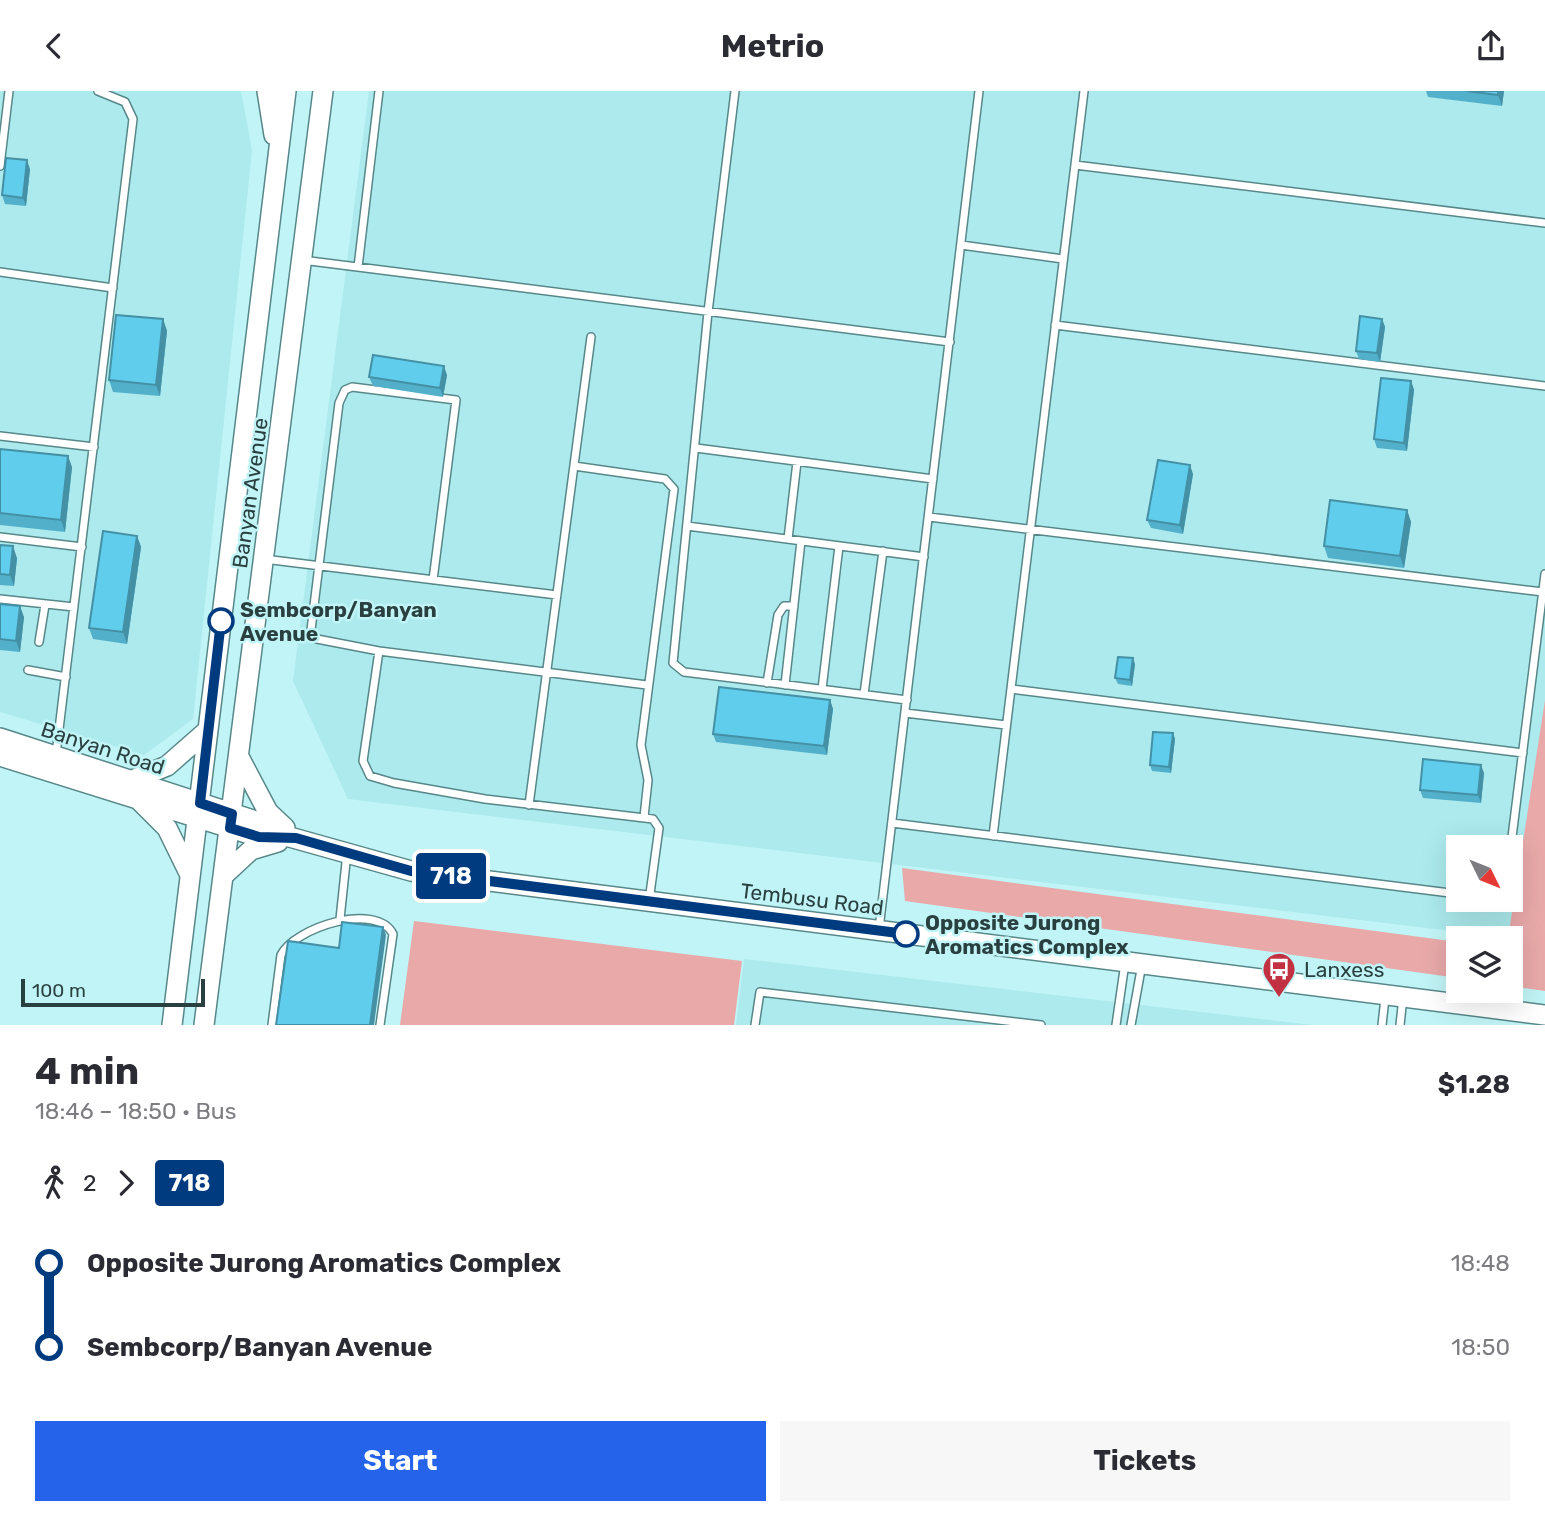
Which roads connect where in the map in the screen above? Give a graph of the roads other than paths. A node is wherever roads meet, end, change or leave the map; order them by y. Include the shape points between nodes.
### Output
1 (9, 91) edge
2 (98, 91) edge
3 (267, 91) edge
4 (286, 91) edge
5 (323, 91) edge
6 (379, 91) edge
7 (735, 91) edge
8 (979, 91) edge
9 (1084, 91) edge
10 (278, 153) junction
11 (1075, 165) junction
12 (0, 166) edge
13 (1545, 223) edge
14 (961, 245) junction
15 (1063, 259) junction
16 (302, 260) junction
17 (358, 267) junction
18 (0, 272) edge
19 (113, 288) junction
20 (708, 311) junction
21 (1055, 325) junction
22 (591, 337) dead end
23 (950, 342) junction
24 (1545, 386) edge
25 (0, 436) edge
26 (94, 447) junction
27 (696, 448) junction
28 (797, 462) junction
29 (574, 466) junction
30 (933, 479) junction
31 (929, 517) junction
32 (687, 526) junction
33 (1030, 530) junction
34 (0, 537) edge
35 (788, 539) junction
36 (801, 541) junction
37 (839, 546) junction
38 (82, 547) junction
39 (883, 551) junction
40 (924, 557) junction
41 (264, 559) junction
42 (318, 566) junction
43 (1545, 574) edge
44 (433, 580) junction
45 (1543, 592) junction
46 (557, 595) junction
47 (0, 599) edge
48 (45, 605) junction
49 (794, 606) junction
50 (74, 607) junction
51 (39, 642) dead end
52 (379, 652) junction
53 (28, 670) dead end
54 (547, 673) junction
55 (66, 677) junction
56 (767, 683) junction
57 (648, 685) junction
58 (785, 685) junction
59 (822, 689) junction
60 (1011, 689) junction
61 (864, 694) junction
62 (907, 700) junction
63 (905, 713) junction
64 (1006, 725) junction
65 (208, 730) junction
66 (0, 738) edge
67 (1523, 753) junction
68 (0, 755) edge
69 (239, 757) junction
70 (56, 758) junction
71 (134, 790) junction
72 (530, 804) junction
73 (199, 811) junction
74 (644, 817) junction
75 (231, 821) junction
76 (892, 823) junction
77 (1512, 835) edge
78 (993, 836) junction
79 (291, 837) junction
80 (347, 853) junction
81 (224, 875) junction
82 (191, 876) junction
83 (1446, 893) edge
84 (649, 901) junction
85 (340, 919) junction
86 (878, 930) junction
87 (1133, 963) junction
88 (1394, 996) junction
89 (1545, 1015) edge
90 (1519, 1018) edge
91 (172, 1025) edge
92 (204, 1025) edge
93 (272, 1025) edge
94 (380, 1025) edge
95 (755, 1025) edge
96 (1041, 1025) edge
97 (1116, 1025) edge
98 (1131, 1025) edge
99 (1382, 1025) edge
100 (1400, 1025) edge

1 - 12 lane
2 - 19 lane via 125,102 134,119
3 - 10 street
4 - 10 street, Banyan Avenue
5 - 16 street, Banyan Avenue
6 - 17 lane
7 - 20 lane
8 - 14 lane
9 - 11 lane
10 - 65 street, Banyan Avenue
11 - 13 lane
11 - 15 lane
14 - 15 lane
14 - 23 lane
15 - 21 lane
16 - 17 lane
16 - 41 street, Banyan Avenue
17 - 20 lane
18 - 19 lane
19 - 26 lane
20 - 23 lane
20 - 27 lane
21 - 24 lane
21 - 33 lane
22 - 29 lane
23 - 30 lane
25 - 26 lane
26 - 38 lane
27 - 28 lane
27 - 32 lane
28 - 30 lane
28 - 35 lane
29 - 46 lane
29 - 57 lane via 665,479 674,489
30 - 31 lane
31 - 33 lane
31 - 40 lane
32 - 35 lane
32 - 56 lane via 673,663 684,672
33 - 45 lane
33 - 60 lane
34 - 38 lane
35 - 36 lane
36 - 37 lane
36 - 49 lane
37 - 39 lane
37 - 59 lane
38 - 50 lane
39 - 40 lane
39 - 61 lane
40 - 62 lane
41 - 42 lane
41 - 69 street, Banyan Avenue
42 - 44 lane
42 - 44 lane via 339,403 345,390 360,386 456,400
42 - 52 lane via 313,635 323,642
43 - 45 lane
44 - 46 lane
45 - 67 lane
46 - 54 lane
47 - 48 lane
48 - 50 lane
48 - 51 lane
49 - 56 lane via 784,606 778,615
49 - 58 lane
50 - 55 lane
52 - 54 lane
52 - 72 lane via 365,771 394,783
53 - 55 lane
54 - 57 lane
54 - 72 lane
55 - 70 lane
56 - 58 lane
57 - 74 lane via 640,745 648,780
58 - 59 lane
59 - 61 lane
60 - 64 lane
60 - 67 lane
61 - 62 lane
62 - 63 lane
63 - 64 lane
63 - 76 lane
64 - 78 lane
65 - 71 street
65 - 73 street, Banyan Avenue
66 - 70 street, Banyan Road
67 - 77 lane
68 - 71 street, Banyan Road
69 - 75 street, Banyan Avenue
69 - 79 street via 268,812
70 - 71 street, Banyan Road
71 - 73 street, Banyan Road
71 - 82 street via 167,828
72 - 74 lane
73 - 75 street, Banyan Road
73 - 82 street, Banyan Avenue
74 - 84 lane via 653,819 659,828
75 - 79 street, Tembusu Road via 259,837
75 - 81 street, Banyan Avenue
76 - 78 lane
76 - 86 lane
78 - 83 lane
79 - 80 street, Tembusu Road
79 - 81 street via 251,851
80 - 84 street, Tembusu Road via 411,871
80 - 85 lane
81 - 92 street, Banyan Avenue
82 - 91 street, Banyan Avenue
84 - 86 street, Tembusu Road
85 - 93 lane via 286,945
85 - 94 lane via 380,922 393,934
86 - 87 street, Tembusu Road
87 - 88 street, Tembusu Road
87 - 97 lane
87 - 98 lane
88 - 90 street, Tembusu Road
88 - 99 lane
88 - 100 lane
89 - 90 street, Tembusu Road
95 - 96 lane via 760,992

